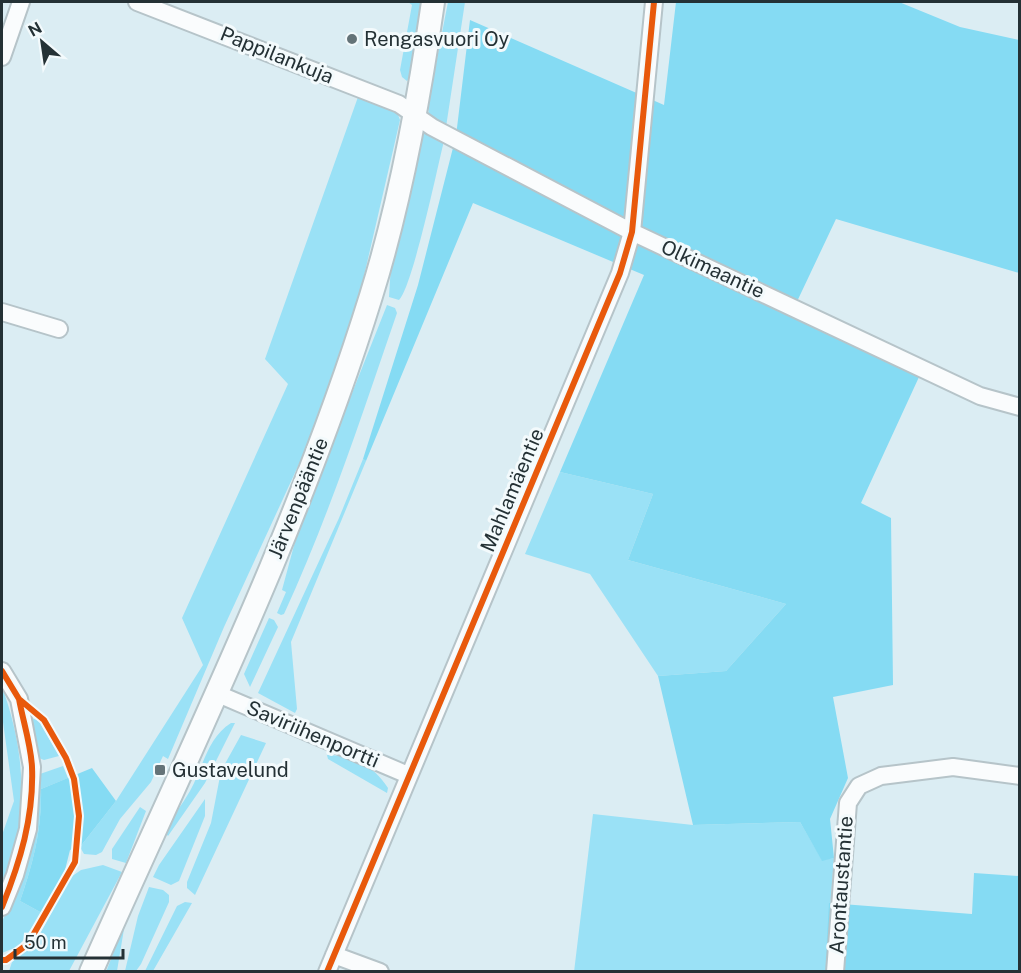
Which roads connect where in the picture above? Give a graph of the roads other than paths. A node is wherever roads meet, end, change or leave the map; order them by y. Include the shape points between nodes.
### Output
1 (21, 2) edge
2 (137, 2) edge
3 (433, 2) edge
4 (654, 2) edge
5 (2, 57) edge
6 (415, 113) junction
7 (632, 232) junction
8 (2, 312) edge
9 (59, 329) dead end
10 (1020, 406) edge
11 (2, 671) edge
12 (218, 694) junction
13 (408, 775) junction
14 (1020, 776) edge
15 (2, 907) edge
16 (334, 955) junction
17 (91, 972) edge
18 (327, 972) edge
19 (380, 972) edge
20 (835, 972) edge

1 - 5 street
2 - 6 street, Pappilankuja
3 - 6 main road, Järvenpääntie
4 - 7 street, Mahlamäentie
6 - 7 street, Olkimaantie via 441,131
6 - 12 main road, Järvenpääntie via 372,294 329,421
7 - 10 street, Olkimaantie via 980,396
7 - 13 street, Mahlamäentie via 595,337
8 - 9 street
11 - 15 street via 19,699 32,767 28,829
12 - 13 street, Saviriihenportti
12 - 17 main road, Järvenpääntie
13 - 16 street, Mahlamäentie
14 - 20 street, Arontaustantie via 953,767 881,776 859,786 848,803
16 - 18 street, Mahlamäentie
16 - 19 street

